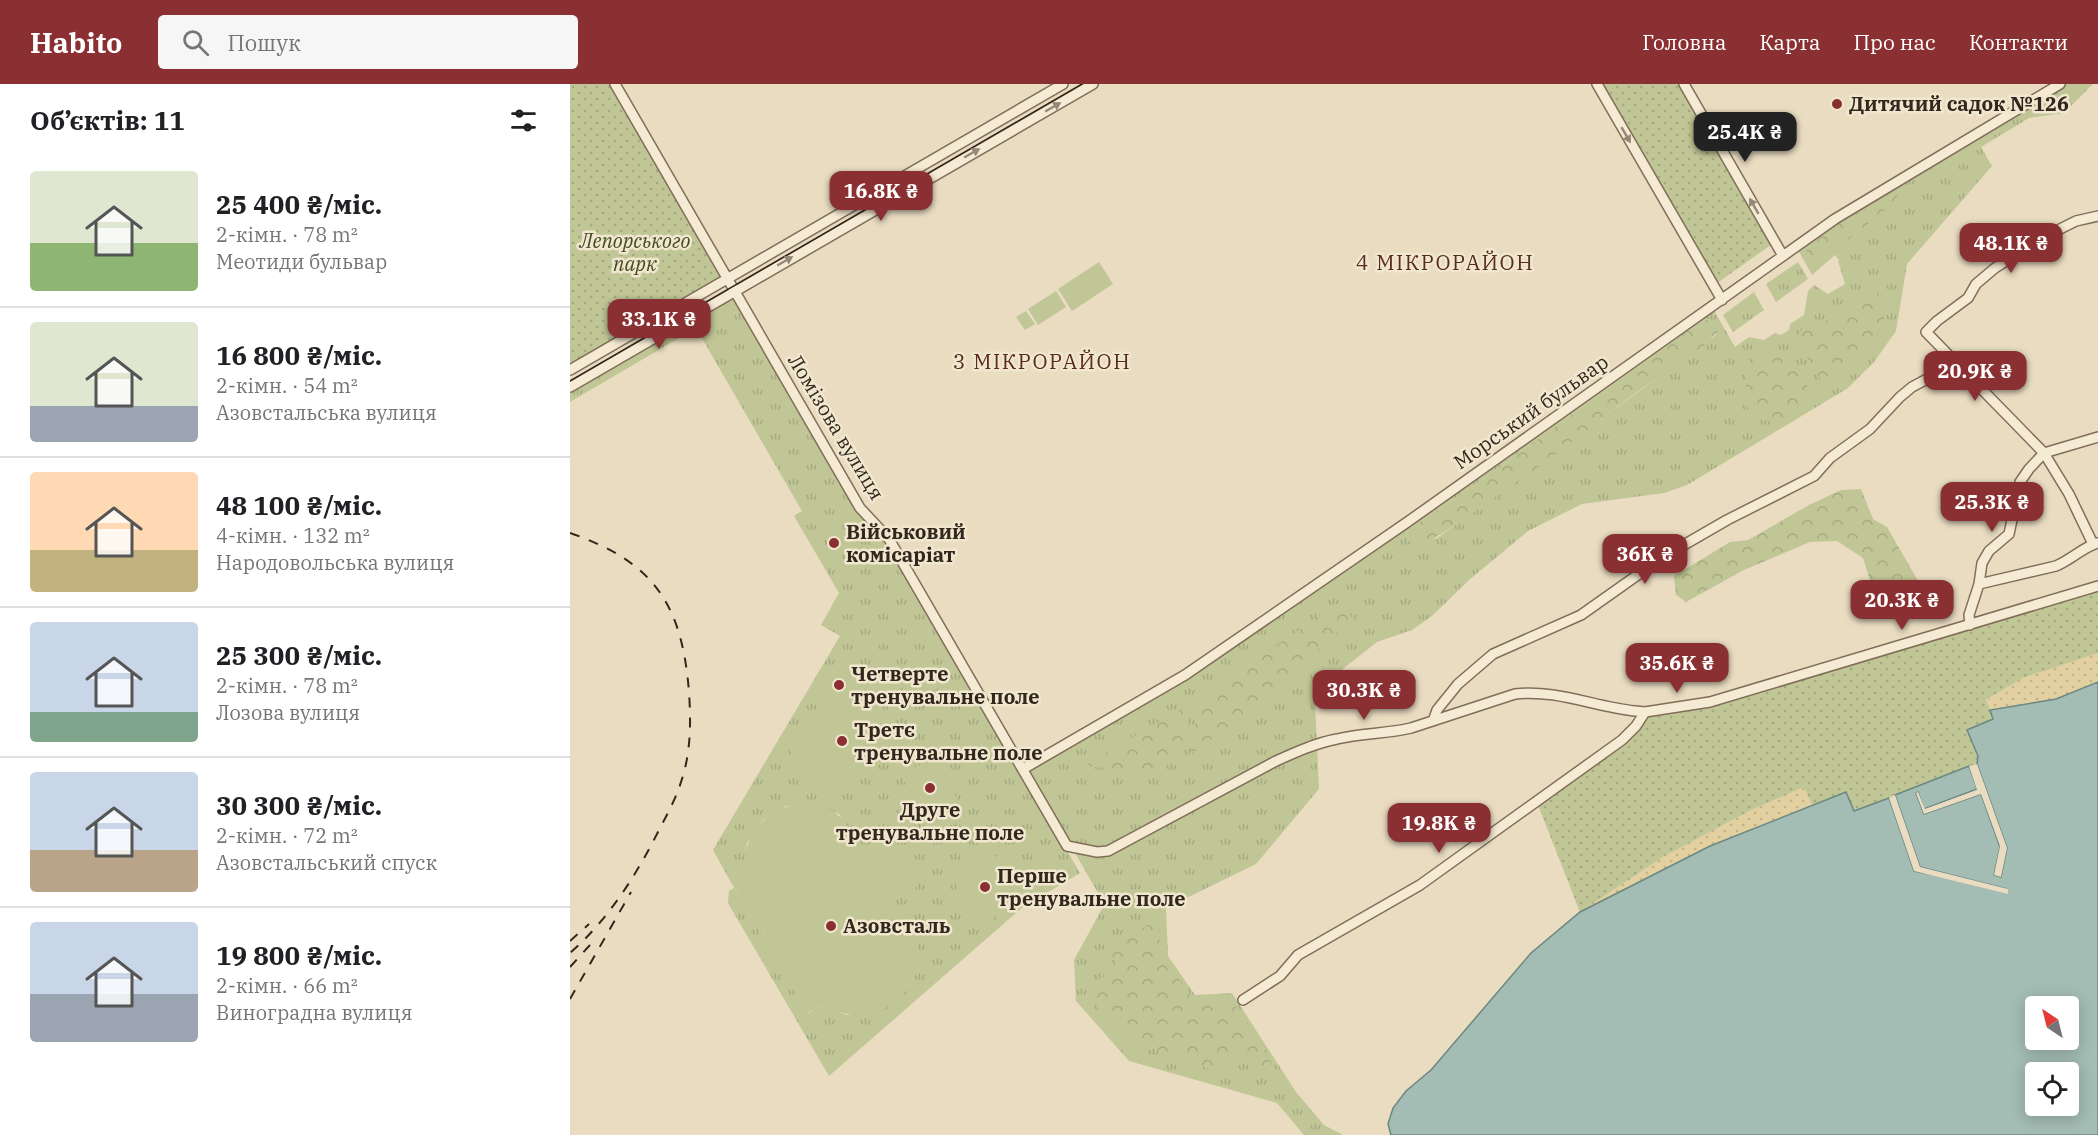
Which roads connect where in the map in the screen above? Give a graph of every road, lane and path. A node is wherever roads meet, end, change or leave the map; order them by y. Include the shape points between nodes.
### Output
1 (615, 84) edge
2 (1063, 84) edge
3 (1093, 84) edge
4 (1597, 84) edge
5 (1684, 84) edge
6 (2060, 84) edge
7 (2098, 216) edge
8 (1783, 256) junction
9 (727, 278) junction
10 (735, 291) junction
11 (1722, 300) junction
12 (1957, 363) junction
13 (570, 370) edge
14 (570, 387) edge
15 (2098, 437) edge
16 (2044, 453) junction
17 (2095, 543) edge
18 (1979, 584) junction
19 (2098, 586) edge
20 (1970, 625) junction
21 (1645, 712) junction
22 (1433, 721) junction
23 (1023, 769) junction
24 (1243, 1000) dead end

1 - 9 street, Ломізова вулиця
2 - 9 street
10 -> 3 street
4 -> 11 street
8 -> 5 street
6 - 8 street, Морський бульвар via 1835,219
7 - 12 street via 2076,221 2044,237 1995,268 1976,284 1968,298 1926,332
8 - 11 street, Морський бульвар
9 - 10 street, Ломізова вулиця
9 - 13 street
10 - 14 street
10 - 23 street, Ломізова вулиця via 860,508 889,539
11 - 23 street, Морський бульвар via 1185,675
12 - 16 street
12 - 22 street via 1912,387 1814,476 1663,557 1581,615 1493,654 1458,684
15 - 16 street
16 - 17 street
16 - 18 street via 2020,482 2009,534 1985,557
17 - 18 street via 2056,566
18 - 20 street via 1969,615
19 - 20 street
20 - 21 street via 1714,701
21 - 22 street via 1531,692
21 - 24 street via 1622,741 1420,885 1298,955 1280,976
22 - 23 street, Ломізова вулиця via 1393,732 1338,739 1295,753 1108,851 1067,846

